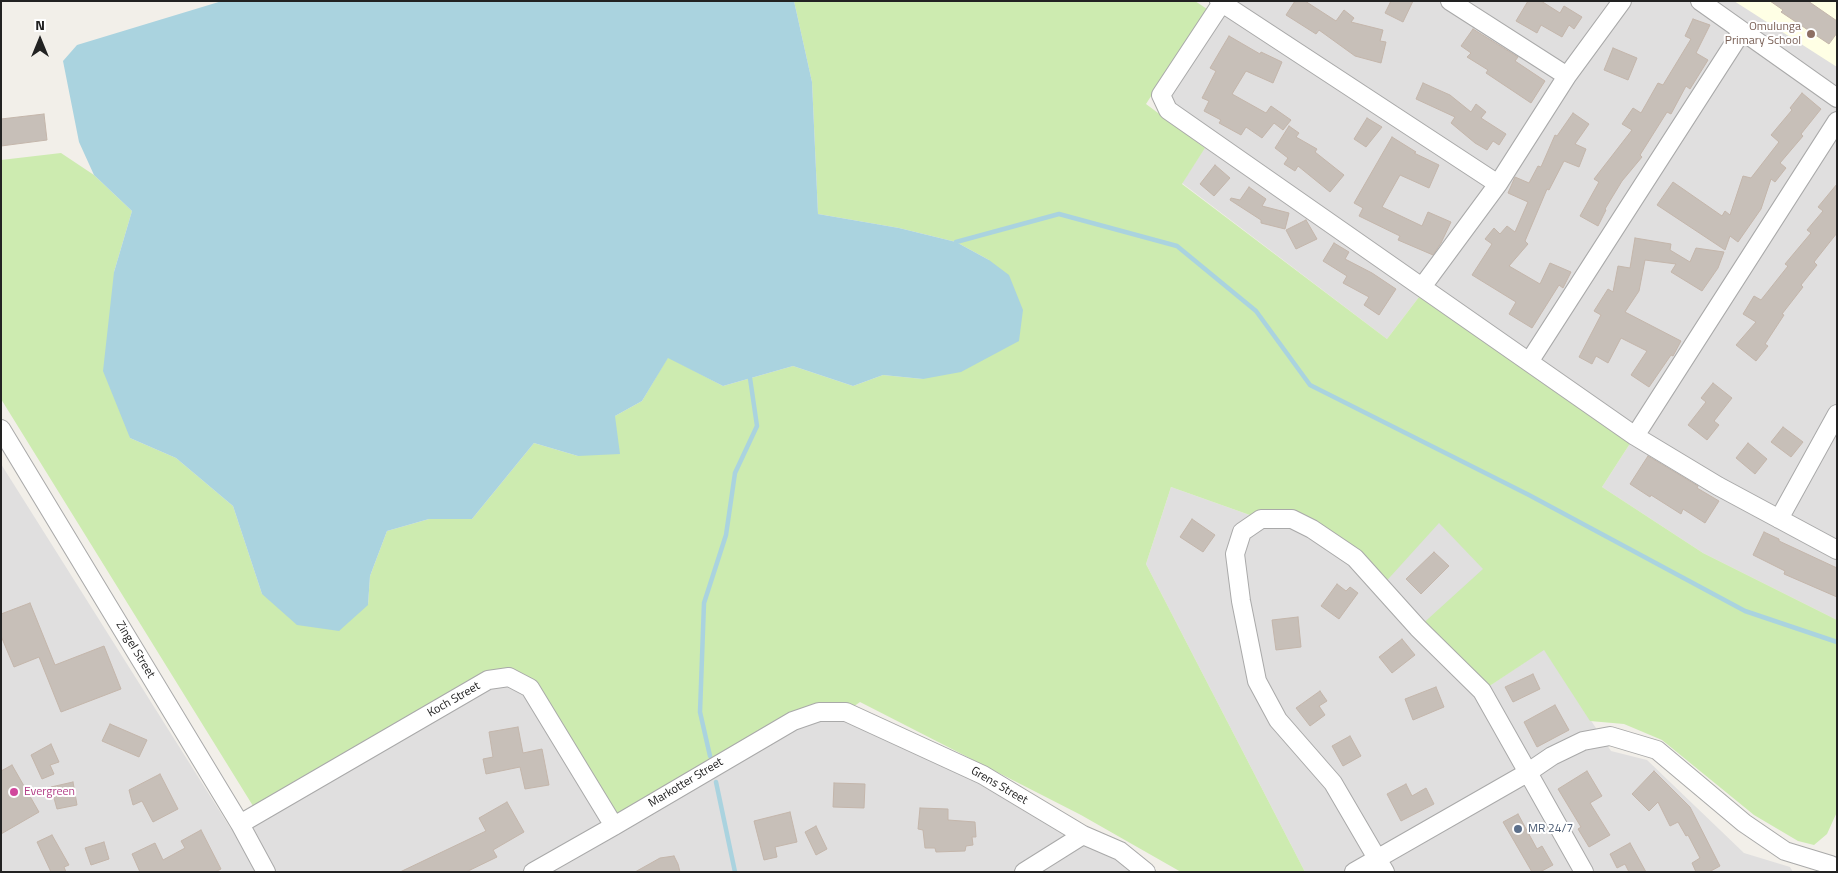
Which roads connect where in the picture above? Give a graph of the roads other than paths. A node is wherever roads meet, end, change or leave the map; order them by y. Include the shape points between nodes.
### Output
1 (1450, 1) edge
2 (1622, 1) edge
3 (1700, 1) edge
4 (1221, 2) edge
5 (1742, 31) junction
6 (1567, 76) junction
7 (1837, 98) edge
8 (1837, 121) edge
9 (1498, 184) junction
10 (1422, 288) junction
11 (1529, 362) junction
12 (1837, 414) edge
13 (1, 429) edge
14 (1635, 436) junction
15 (1779, 519) junction
16 (1837, 550) edge
17 (846, 712) joint
18 (1527, 773) junction
19 (240, 824) junction
20 (614, 826) junction
21 (1082, 836) junction
22 (1832, 862) edge
23 (1381, 865) edge
24 (266, 872) edge
25 (533, 872) edge
26 (1024, 872) edge
27 (1146, 872) edge
28 (1354, 872) edge
29 (1584, 872) edge

1 - 6 street
2 - 6 street
3 - 5 street
4 - 9 street
4 - 10 street via 1161,95 1168,110
5 - 7 street
5 - 11 street
6 - 9 street
8 - 14 street
9 - 10 street
10 - 11 street
11 - 14 street
12 - 15 street
13 - 19 street, Zingel Street
14 - 15 street
15 - 16 street
17 - 20 street, Markotter Street via 819,712 793,721
17 - 21 street, Grens Street via 983,775
18 - 22 street via 1583,741 1610,736 1658,750 1744,824 1785,851
18 - 23 street
18 - 23 street via 1482,691 1354,558 1292,519 1260,519 1242,532 1235,554 1257,681 1278,720 1333,783
18 - 29 street
19 - 20 street, Koch Street via 488,680 509,677 530,688
19 - 24 street, Zingel Street
20 - 25 street, Markotter Street
21 - 26 street
21 - 27 street, Grens Street via 1120,851
23 - 28 street

